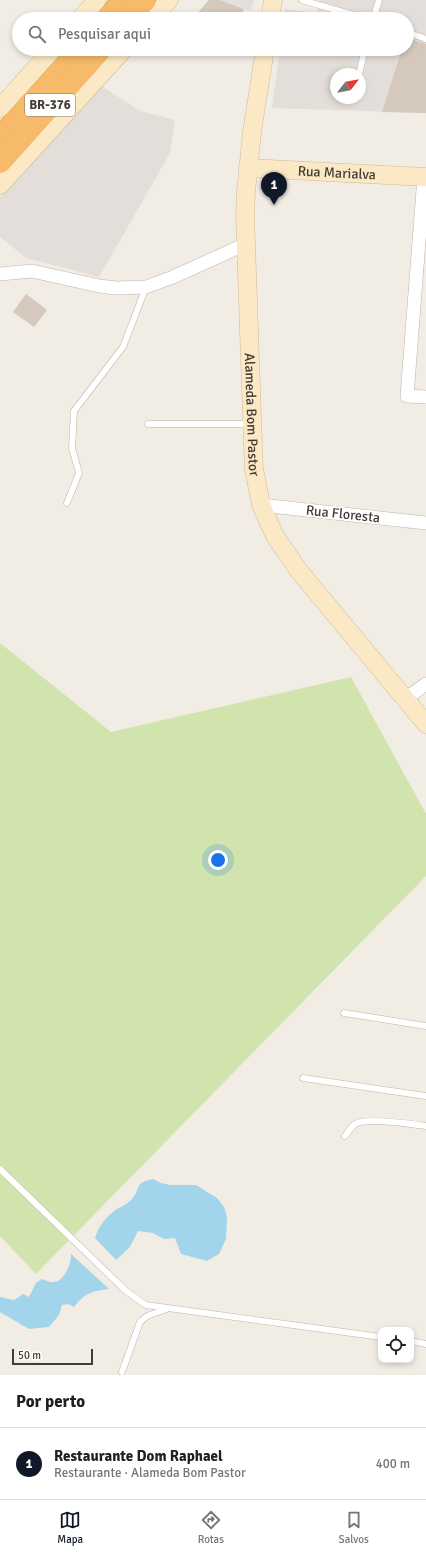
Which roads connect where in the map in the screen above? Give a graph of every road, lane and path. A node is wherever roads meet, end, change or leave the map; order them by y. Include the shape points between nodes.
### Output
1 (97, 0) edge
2 (124, 0) edge
3 (145, 0) edge
4 (169, 0) edge
5 (273, 0) edge
6 (302, 0) edge
7 (379, 0) edge
8 (86, 12) edge
9 (113, 12) edge
10 (134, 12) edge
11 (158, 12) edge
12 (271, 12) edge
13 (343, 12) edge
14 (375, 12) edge
15 (414, 35) edge
16 (426, 39) edge
17 (47, 56) edge
18 (74, 56) edge
19 (95, 56) edge
20 (118, 56) edge
21 (264, 56) edge
22 (363, 56) edge
23 (360, 68) edge
24 (0, 108) edge
25 (0, 138) edge
26 (0, 162) edge
27 (248, 168) junction
28 (425, 177) edge
29 (0, 185) edge
30 (246, 244) junction
31 (0, 274) edge
32 (146, 287) junction
33 (426, 397) edge
34 (148, 424) dead end
35 (252, 424) junction
36 (67, 503) dead end
37 (261, 505) junction
38 (426, 522) edge
39 (426, 684) edge
40 (405, 699) junction
41 (426, 724) edge
42 (344, 1013) dead end
43 (426, 1026) edge
44 (302, 1078) dead end
45 (426, 1096) edge
46 (426, 1126) edge
47 (345, 1136) dead end
48 (0, 1169) edge
49 (169, 1309) junction
50 (378, 1337) edge
51 (414, 1342) edge
52 (426, 1344) edge
53 (122, 1372) dead end

1 - 8 main road
2 - 9 highway
3 - 10 highway
4 - 11 main road
5 - 12 main road
6 - 13 lane
7 - 14 lane
15 - 16 lane
17 - 24 main road, BR-376
18 - 25 highway, BR-376
19 - 26 highway, BR-376
20 - 29 main road, BR-376
21 - 27 main road, Alameda Bom Pastor
22 - 23 lane
27 - 28 main road, Rua Marialva
27 - 30 main road, Alameda Bom Pastor
28 - 33 street via 407,396
30 - 32 street
30 - 35 main road, Alameda Bom Pastor
31 - 32 street via 32,271 99,286
32 - 36 lane via 123,347 74,411 72,448 79,473
34 - 35 lane
35 - 37 main road, Alameda Bom Pastor via 254,469
37 - 38 street, Rua Floresta
37 - 40 main road, Alameda Bom Pastor via 275,536 295,566
39 - 40 street
40 - 41 main road, Alameda Bom Pastor
42 - 43 lane
44 - 45 lane
46 - 47 lane via 381,1120 353,1125
48 - 49 lane via 126,1291 146,1305
49 - 50 lane
49 - 53 lane via 147,1316 140,1322
51 - 52 lane

